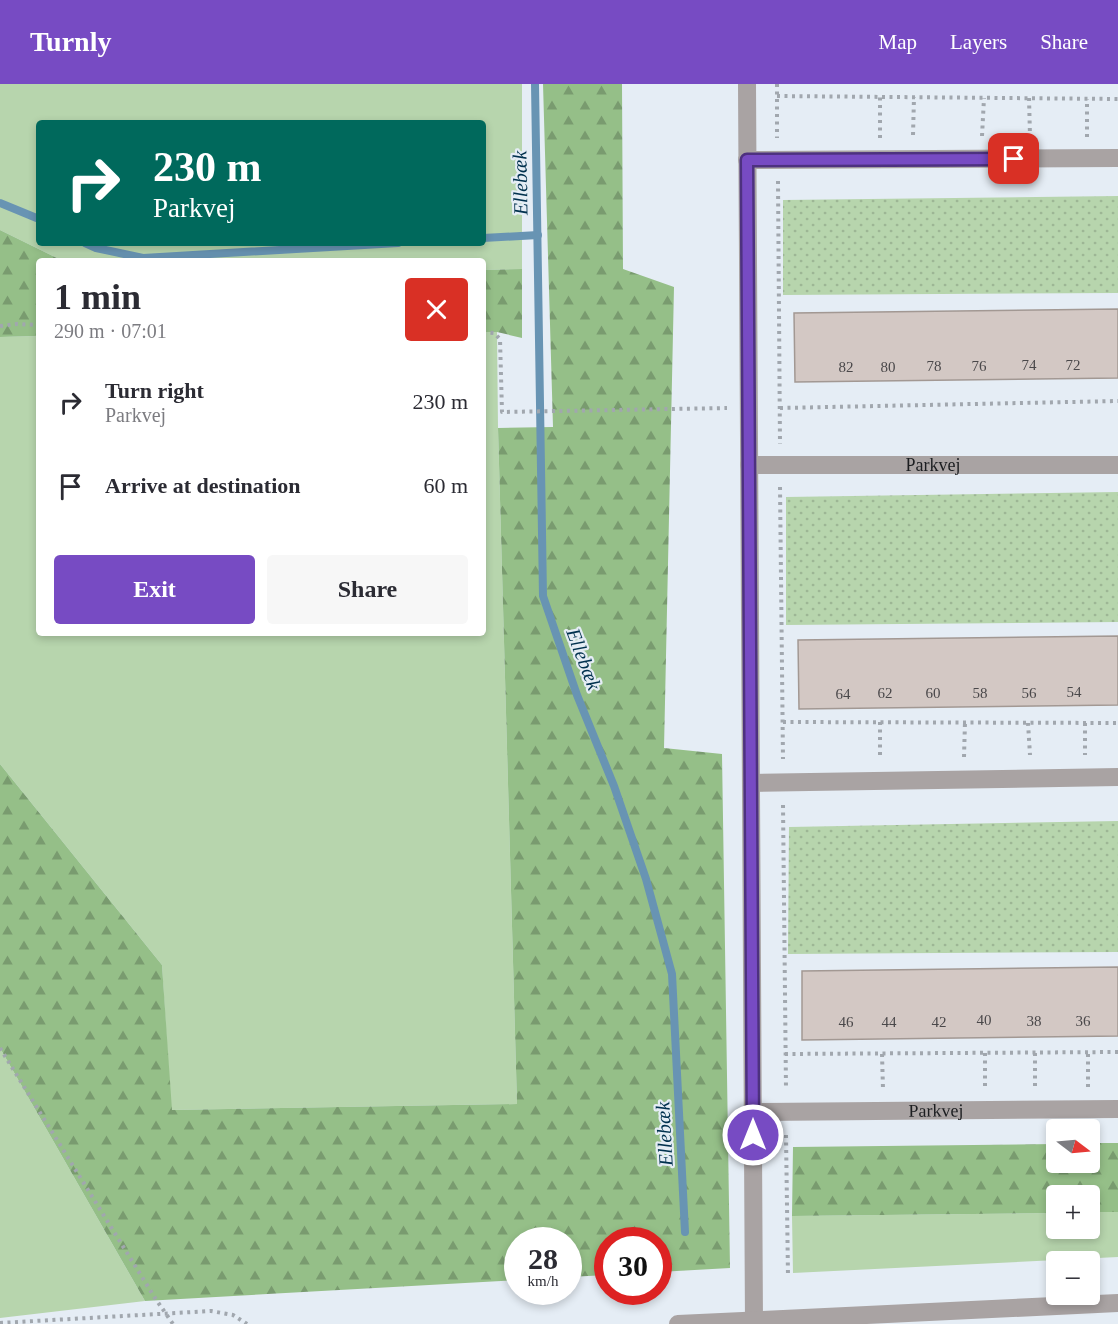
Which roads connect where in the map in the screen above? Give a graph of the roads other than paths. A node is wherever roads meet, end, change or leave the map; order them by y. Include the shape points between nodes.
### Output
1 (747, 84) edge
2 (1118, 158) edge
3 (747, 160) junction
4 (749, 465) junction
5 (1118, 465) edge
6 (1118, 777) edge
7 (751, 783) junction
8 (1118, 1110) edge
9 (753, 1112) junction
10 (1118, 1303) edge
11 (754, 1322) edge
12 (678, 1324) edge

1 - 3 street
2 - 3 street
3 - 4 street
4 - 5 street, Parkvej
4 - 7 street
6 - 7 street
7 - 9 street
8 - 9 street, Parkvej
9 - 11 street
10 - 11 street
11 - 12 street

